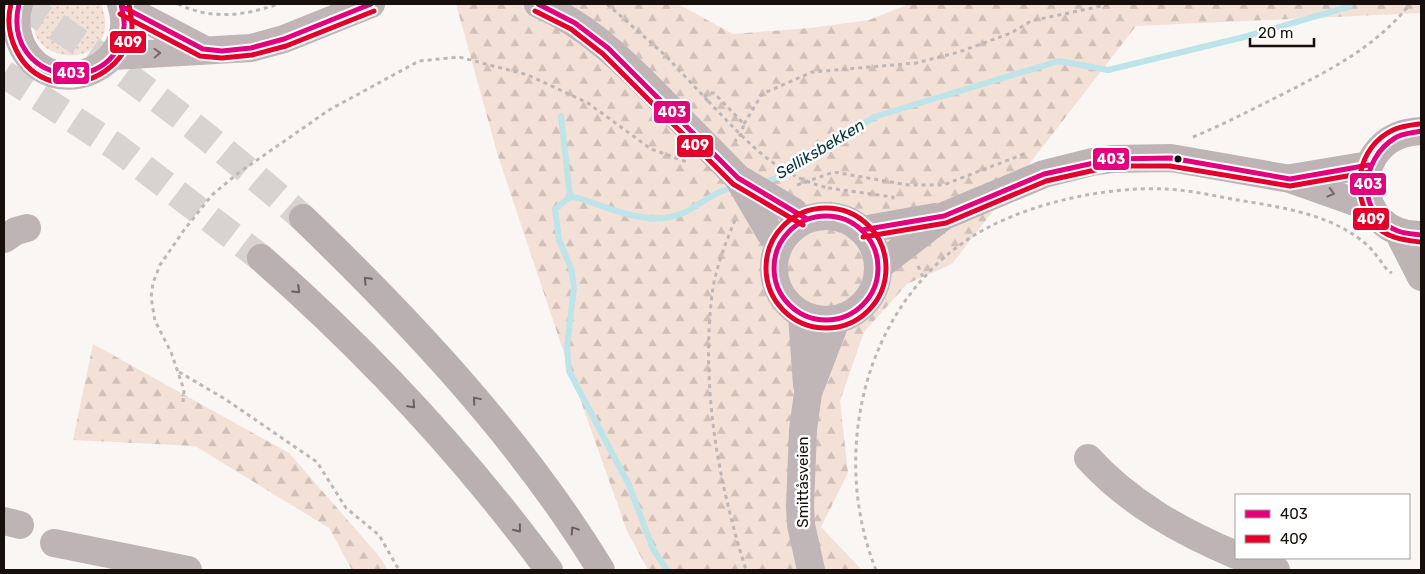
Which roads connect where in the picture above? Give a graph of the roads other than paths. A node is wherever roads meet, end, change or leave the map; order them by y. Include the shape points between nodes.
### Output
1 (19, 4) edge
2 (372, 4) edge
3 (538, 4) edge
4 (122, 6) edge
5 (10, 28) edge
6 (203, 49) junction
7 (112, 56) junction
8 (1421, 131) edge
9 (1369, 165) junction
10 (738, 178) junction
11 (1290, 178) junction
12 (798, 205) junction
13 (1372, 208) junction
14 (944, 216) junction
15 (303, 218) tunnel mouth
16 (862, 230) junction
17 (1409, 234) edge
18 (773, 241) junction
19 (261, 258) tunnel mouth
20 (879, 266) junction
21 (1408, 275) edge
22 (802, 315) junction
23 (836, 320) junction
24 (808, 394) junction
25 (1088, 458) dead end
26 (54, 544) dead end
27 (1235, 555) edge
28 (1245, 559) edge
29 (188, 570) edge
30 (549, 570) edge
31 (601, 570) edge
32 (810, 570) edge
33 (1276, 570) edge

1 - 5 main road
2 - 6 main road via 266,44 236,50
3 - 10 main road, bridge via 593,36
4 - 6 main road
4 - 7 main road via 123,33
5 - 7 main road via 32,61 57,74 84,74
7 -> 6 main road
8 - 9 street via 1396,135 1384,143
9 - 11 street
9 - 13 street via 1366,187
10 - 12 main road, bridge
10 - 18 main road, bridge
11 -> 13 street
11 - 14 street via 1171,158 1112,159 1044,174
12 - 16 main road via 817,216 837,216
12 - 18 main road via 789,230
13 - 17 street via 1387,225
14 - 16 street
14 - 20 street
31 -> 15 highway via 523,458 438,356
16 - 20 main road via 874,246
17 - 21 street
18 - 22 main road via 777,287 787,303
19 -> 30 highway via 310,302 419,413 493,498
20 - 23 main road via 875,287 864,304 856,312
22 - 23 main road
22 - 24 main road, Smittåsveien
23 - 24 main road, Smittåsveien
24 - 32 main road, Smittåsveien via 800,456 800,506
25 - 27 street via 1115,484 1160,517
26 - 29 street
28 - 33 street

